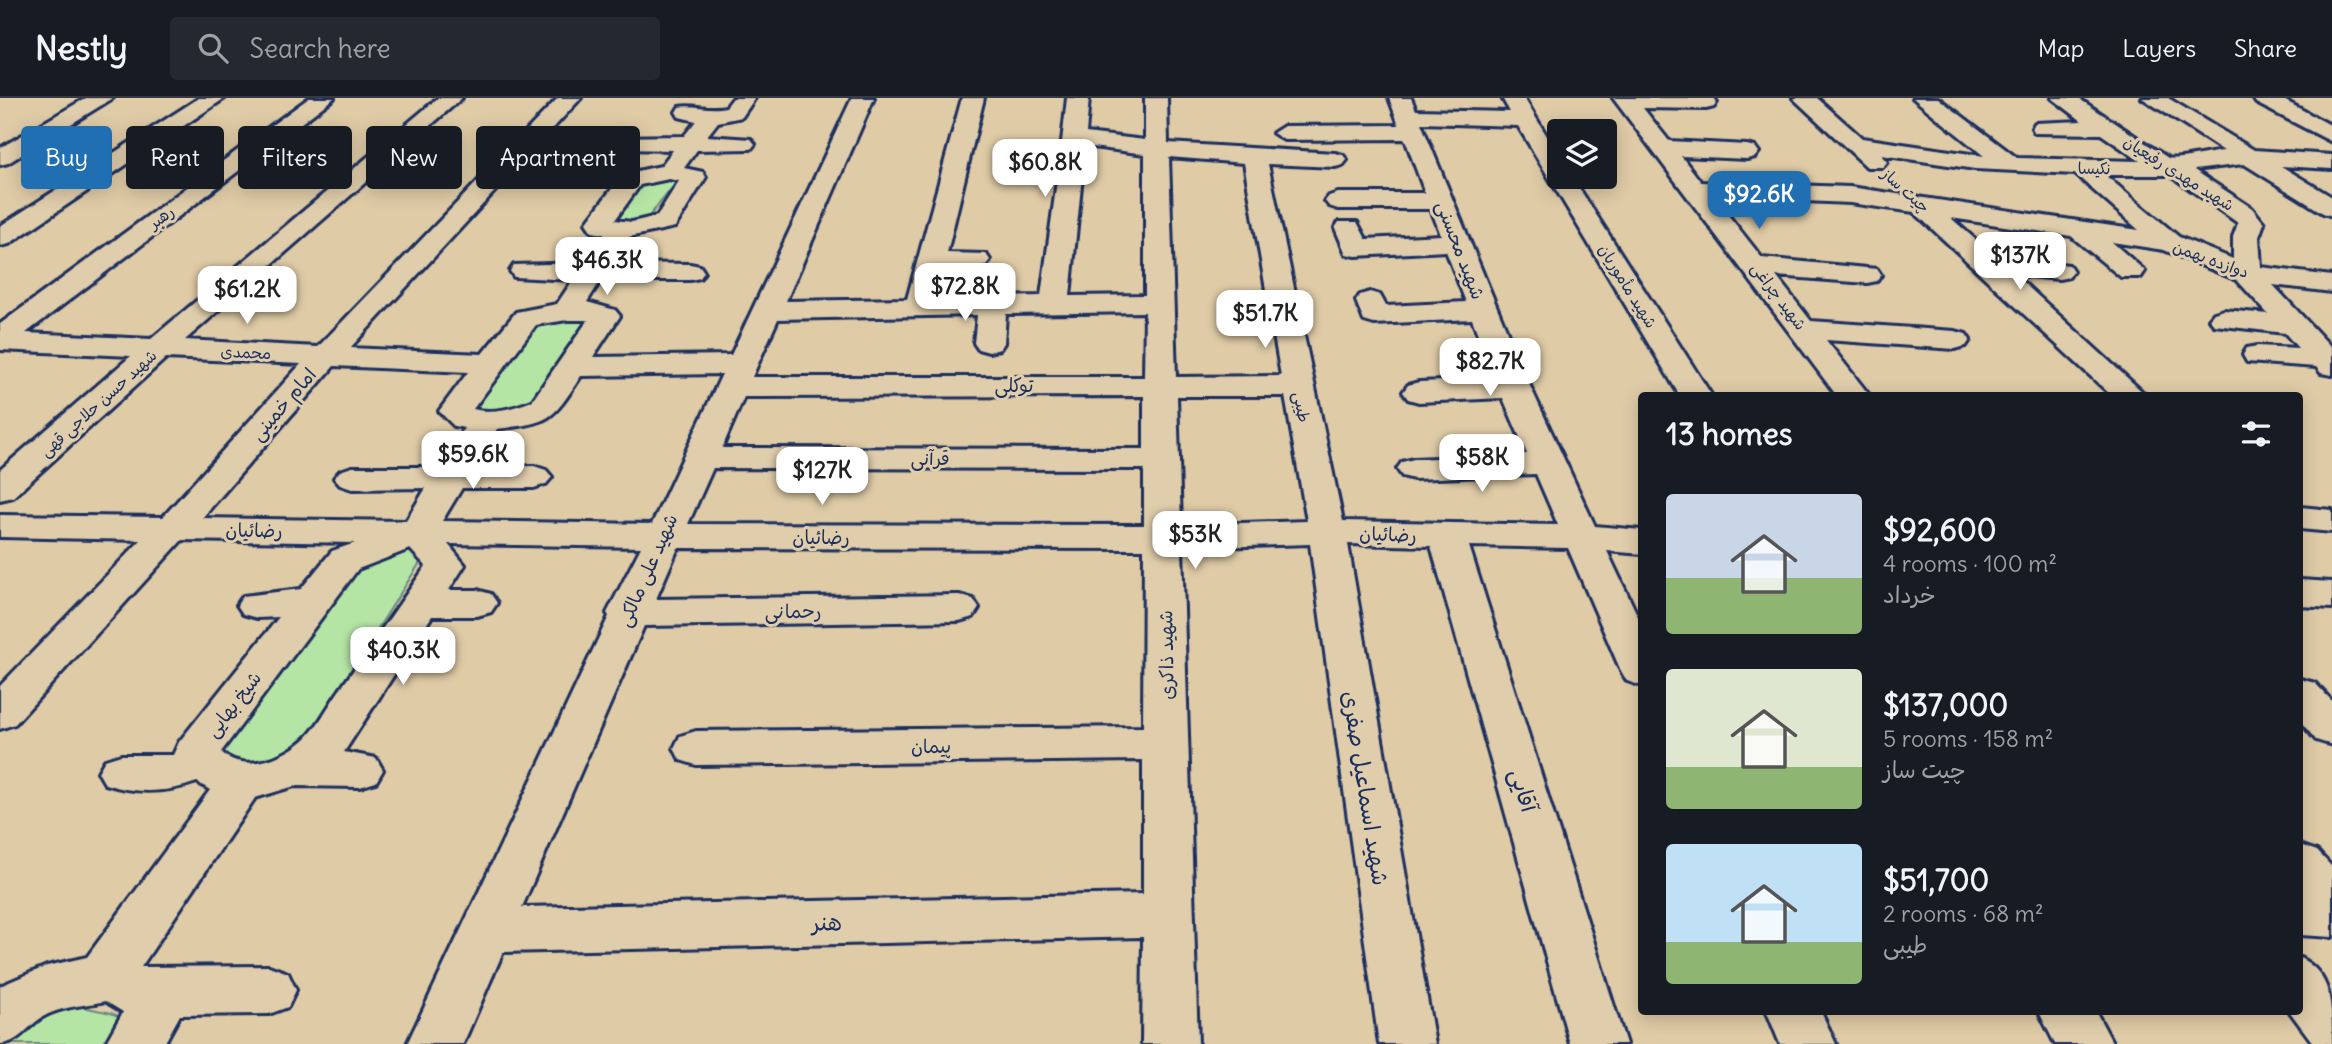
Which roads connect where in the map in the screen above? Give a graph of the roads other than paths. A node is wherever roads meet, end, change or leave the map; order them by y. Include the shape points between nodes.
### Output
1 (102, 98) edge
2 (214, 98) edge
3 (323, 98) edge
4 (451, 98) edge
5 (570, 98) edge
6 (695, 98) edge
7 (744, 98) edge
8 (863, 98) edge
9 (973, 98) edge
10 (1079, 98) edge
11 (1156, 98) edge
12 (1513, 98) edge
13 (1703, 98) edge
14 (1804, 98) edge
15 (1924, 98) edge
16 (2063, 98) edge
17 (2153, 98) edge
18 (2264, 98) edge
19 (1628, 104) edge
20 (1408, 116) edge
21 (710, 117) junction
22 (1525, 119) junction
23 (1713, 123) dead end
24 (2107, 127) junction
25 (2043, 128) dead end
26 (2332, 135) edge
27 (1074, 138) junction
28 (1246, 139) junction
29 (640, 143) edge
30 (743, 144) dead end
31 (689, 145) junction
32 (1663, 148) junction
33 (1157, 149) junction
34 (1747, 152) dead end
35 (1547, 155) edge
36 (2250, 157) junction
37 (0, 158) edge
38 (1848, 159) junction
39 (1335, 160) dead end
40 (2332, 162) edge
41 (2011, 165) junction
42 (1038, 166) dead end
43 (1071, 166) junction
44 (2082, 168) junction
45 (2175, 168) junction
46 (669, 172) junction
47 (1568, 189) edge
48 (1695, 189) junction
49 (1850, 195) junction
50 (2051, 200) dead end
51 (1338, 201) dead end
52 (1443, 201) junction
53 (588, 202) dead end
54 (2332, 208) edge
55 (1712, 210) junction
56 (1822, 214) dead end
57 (1889, 214) dead end
58 (1934, 215) junction
59 (617, 217) junction
60 (1348, 228) dead end
61 (2079, 230) junction
62 (0, 238) edge
63 (1458, 242) junction
64 (2170, 243) junction
65 (976, 260) dead end
66 (931, 262) junction
67 (1986, 264) junction
68 (1756, 266) junction
69 (2135, 267) dead end
70 (524, 271) dead end
71 (2059, 271) dead end
72 (593, 272) junction
73 (690, 272) dead end
74 (2247, 274) junction
75 (1867, 275) dead end
76 (2332, 284) edge
77 (1370, 301) dead end
78 (1159, 303) junction
79 (1054, 305) junction
80 (992, 306) junction
81 (919, 308) junction
82 (765, 310) junction
83 (1484, 310) junction
84 (567, 311) junction
85 (2224, 319) dead end
86 (2294, 324) junction
87 (1804, 329) junction
88 (0, 340) edge
89 (1955, 340) dead end
90 (989, 343) dead end
91 (2075, 345) junction
92 (160, 348) junction
93 (2123, 349) dead end
94 (2258, 355) dead end
95 (325, 356) junction
96 (2328, 362) edge
97 (492, 364) junction
98 (571, 367) junction
99 (736, 376) junction
100 (1161, 384) junction
101 (1298, 386) junction
102 (1515, 388) junction
103 (1419, 392) dead end
104 (1694, 392) edge
105 (1851, 392) edge
106 (2127, 392) edge
107 (485, 421) junction
108 (698, 458) junction
109 (1162, 459) junction
110 (1548, 463) junction
111 (1414, 469) dead end
112 (450, 476) junction
113 (534, 477) dead end
114 (352, 478) dead end
115 (0, 489) edge
116 (2303, 518) edge
117 (2332, 521) edge
118 (0, 526) edge
119 (173, 528) junction
120 (1327, 532) junction
121 (416, 534) junction
122 (1447, 536) junction
123 (662, 537) junction
124 (1165, 537) junction
125 (1582, 537) junction
126 (1638, 542) edge
127 (2303, 593) edge
128 (2332, 595) edge
129 (312, 602) junction
130 (422, 603) junction
131 (477, 603) dead end
132 (257, 605) dead end
133 (959, 608) dead end
134 (627, 613) junction
135 (1638, 662) edge
136 (0, 713) edge
137 (1167, 743) junction
138 (696, 748) dead end
139 (294, 769) junction
140 (360, 770) dead end
141 (121, 772) dead end
142 (222, 772) junction
143 (2303, 868) edge
144 (2332, 901) edge
145 (2303, 914) edge
146 (1169, 915) junction
147 (2332, 915) edge
148 (486, 930) junction
149 (121, 985) junction
150 (2303, 986) edge
151 (269, 990) dead end
152 (8, 1005) edge
153 (1795, 1015) edge
154 (2068, 1015) edge
155 (2332, 1025) edge
156 (133, 1044) edge
157 (435, 1044) edge
158 (1170, 1044) edge
159 (1408, 1044) edge
160 (1598, 1044) edge
161 (1808, 1044) edge
162 (2085, 1044) edge

1 - 37 street
2 - 62 street
3 - 88 street, رهبر
4 - 92 street, شهید حسن حلاجی قهی
5 - 95 street, امام خمینی
6 - 21 street via 684,112
7 - 21 street via 734,112
8 - 82 street, شهید علی مالکی
9 - 66 street
10 - 27 street
11 - 33 street, شهید ذاکری
12 - 22 street, شهید مأموریان
13 - 19 street via 1706,102
14 - 38 street, چیت ساز
15 - 41 street
16 - 24 street, شهید مهدی رفیعیان
17 - 36 street
18 - 26 street
19 - 23 street
19 - 32 street, شهید چراغی
20 - 22 street
20 - 28 street
20 - 52 street, شهید محسنی
21 - 31 street
22 - 35 street, شهید مأموریان
24 - 25 street
24 - 45 street, شهید مهدی رفیعیان
27 - 33 street
27 - 43 street
28 - 33 street
28 - 39 street
28 - 101 street, طیبی
29 - 31 street
30 - 31 street
31 - 46 street
32 - 34 street
32 - 48 street, شهید چراغی
33 - 78 street, شهید ذاکری
36 - 40 street, نکیسا
36 - 45 street, نکیسا via 2199,160
36 - 54 street
38 - 41 street, نکیسا
38 - 49 street
38 - 58 street, چیت ساز
41 - 44 street, نکیسا
42 - 43 street
43 - 79 street
44 - 45 street, نکیسا
44 - 64 street
45 - 74 street, شهید مهدی رفیعیان via 2251,223 2246,237
46 - 59 street via 632,179
46 - 59 street via 694,177 690,202 651,227
47 - 104 street, شهید مأموریان
48 - 49 street
48 - 55 street, شهید چراغی
49 - 58 street
50 - 61 street
51 - 52 street
52 - 63 street, شهید محسنی
53 - 59 street
55 - 56 street
55 - 68 street, شهید چراغی
57 - 58 street
58 - 61 street, دوازده بهمن
58 - 67 street, چیت ساز
59 - 72 street
60 - 63 street via 1356,248
61 - 64 street, دوازده بهمن
61 - 69 street
63 - 83 street, شهید محسنی
64 - 74 street, دوازده بهمن
65 - 66 street
66 - 81 street
67 - 71 street
67 - 91 street, چیت ساز
68 - 75 street
68 - 87 street, شهید چراغی
70 - 72 street
72 - 73 street
72 - 84 street
74 - 76 street, دوازده بهمن
74 - 86 street
77 - 83 street via 1374,315
78 - 79 street
78 - 100 street, شهید ذاکری
79 - 80 street
80 - 81 street
80 - 90 street
81 - 82 street
82 - 99 street, شهید علی مالکی
83 - 102 street, شهید محسنی
84 - 97 street via 526,318
84 - 98 street via 605,316
85 - 86 street
86 - 96 street
87 - 89 street
87 - 105 street, شهید چراغی
88 - 92 street, محمدی
91 - 93 street
91 - 106 street, چیت ساز
92 - 95 street, محمدی
92 - 115 street, شهید حسن حلاجی قهی
94 - 96 street
95 - 97 street, محمدی
95 - 119 street, امام خمینی
97 - 107 street via 455,411 466,419
98 - 99 street, توکلی
98 - 107 street via 544,408 524,416
99 - 100 street, توکلی via 868,373
99 - 108 street, شهید علی مالکی
100 - 101 street, توکلی
100 - 109 street, شهید ذاکری
101 - 120 street, طیبی
102 - 103 street
102 - 110 street, شهید محسنی
107 - 112 street
108 - 109 street, قرآنی
108 - 123 street, شهید علی مالکی
109 - 124 street, شهید ذاکری
110 - 111 street
110 - 125 street, شهید محسنی
112 - 113 street
112 - 114 street
112 - 121 street
116 - 117 street
118 - 119 street, رضائیان
119 - 121 street, رضائیان
119 - 136 street, امام خمینی
120 - 122 street, رضائیان
120 - 124 street, رضائیان
120 - 159 street, شهید اسماعیل صفری
121 - 123 street, رضائیان
121 - 129 street, شیخ بهایی via 345,560
121 - 130 street via 446,565
122 - 125 street, رضائیان
122 - 160 street, آقایی
123 - 124 street, رضائیان
123 - 134 street, شهید علی مالکی
124 - 137 street, شهید ذاکری
125 - 126 street, رضائیان
125 - 135 street, شهید محسنی
127 - 128 street
129 - 132 street
129 - 142 street, شیخ بهایی via 195,754
130 - 131 street
130 - 139 street via 321,751
133 - 134 street, رحمانی
134 - 148 street, شهید علی مالکی
137 - 138 street, پیمان
137 - 146 street, شهید ذاکری
139 - 140 street
139 - 142 street via 268,779
141 - 142 street
142 - 149 street, شیخ بهایی
143 - 144 street
145 - 147 street
146 - 148 street, هنر
146 - 158 street, شهید ذاکری
148 - 157 street, شهید علی مالکی
149 - 151 street
149 - 152 street via 62,986
149 - 156 street via 155,1010
150 - 155 street
153 - 161 street
154 - 162 street

